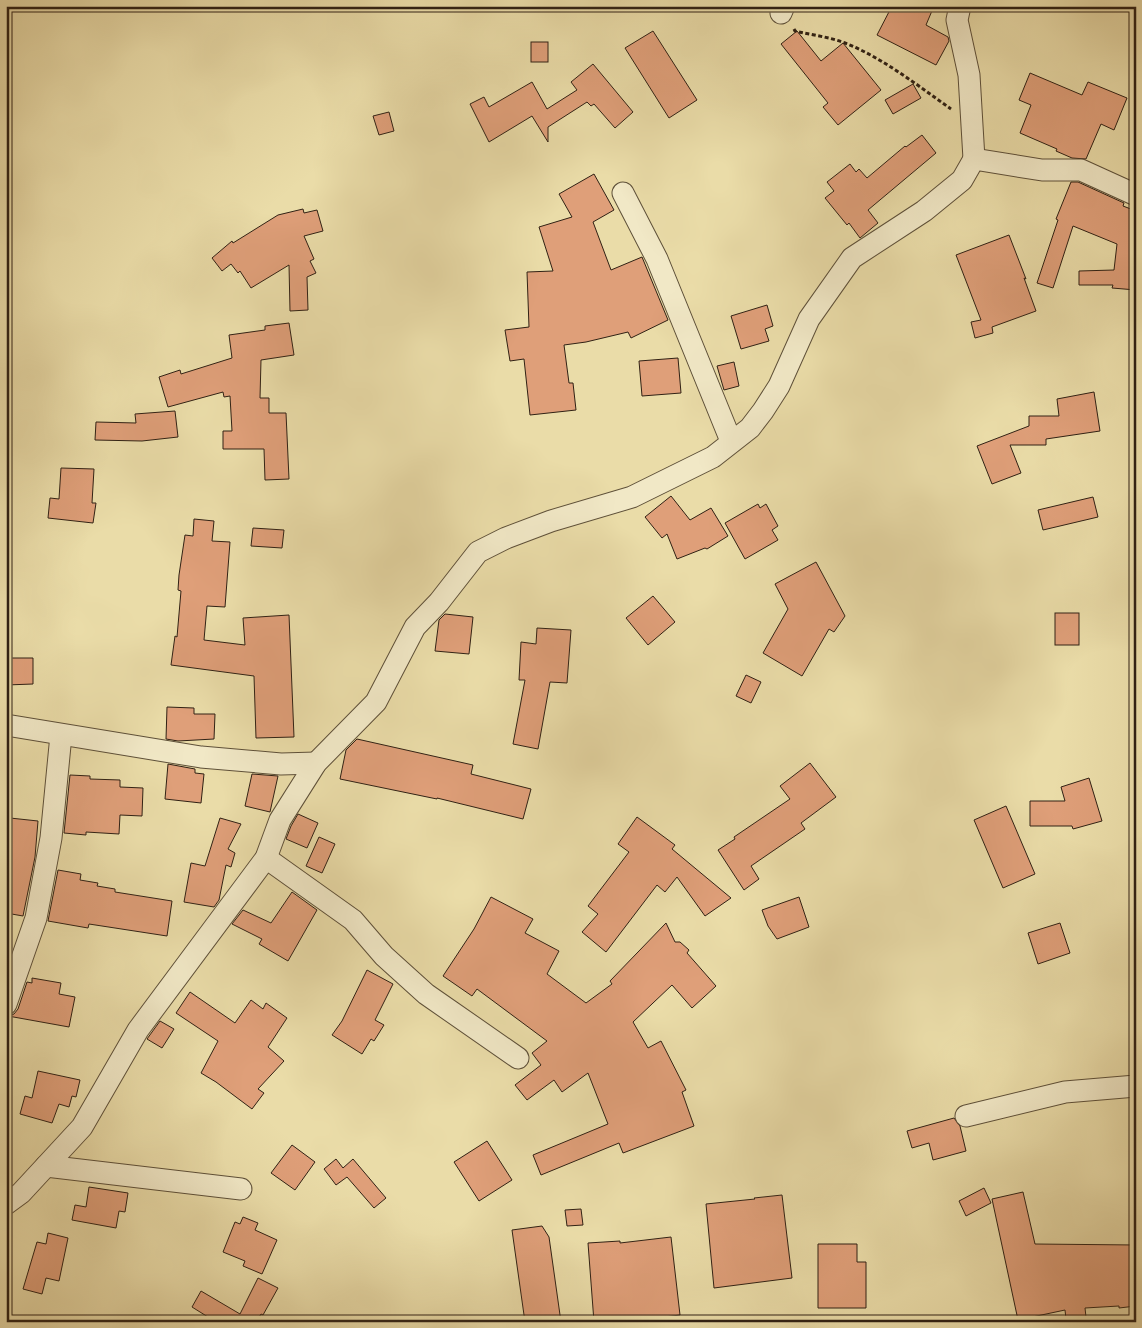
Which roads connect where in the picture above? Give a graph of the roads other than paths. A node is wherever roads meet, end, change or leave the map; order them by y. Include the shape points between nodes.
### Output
1 (960, 6) edge
2 (974, 159) junction
3 (623, 193) dead end
4 (1136, 195) edge
5 (731, 441) junction
6 (6, 725) edge
7 (62, 735) junction
8 (316, 763) junction
9 (266, 858) junction
10 (6, 1004) edge
11 (518, 1058) dead end
12 (1136, 1086) edge
13 (966, 1116) dead end
14 (46, 1166) junction
15 (241, 1189) dead end
16 (6, 1204) edge

1 - 2 street via 957,20 969,75
2 - 4 street via 1042,170 1080,170
2 - 5 street via 955,186 924,211 852,258 809,319 779,386 763,411 750,428
3 - 5 street via 657,259
5 - 8 street via 713,457 632,497 551,521 478,552 415,627 376,702
6 - 7 street
7 - 8 street via 201,757 281,764
7 - 10 street via 51,838 36,918
8 - 9 street via 280,820
9 - 11 street via 353,920 384,956 426,994
9 - 14 street via 138,1030 82,1127
12 - 13 street via 1065,1092
14 - 15 street
14 - 16 street

